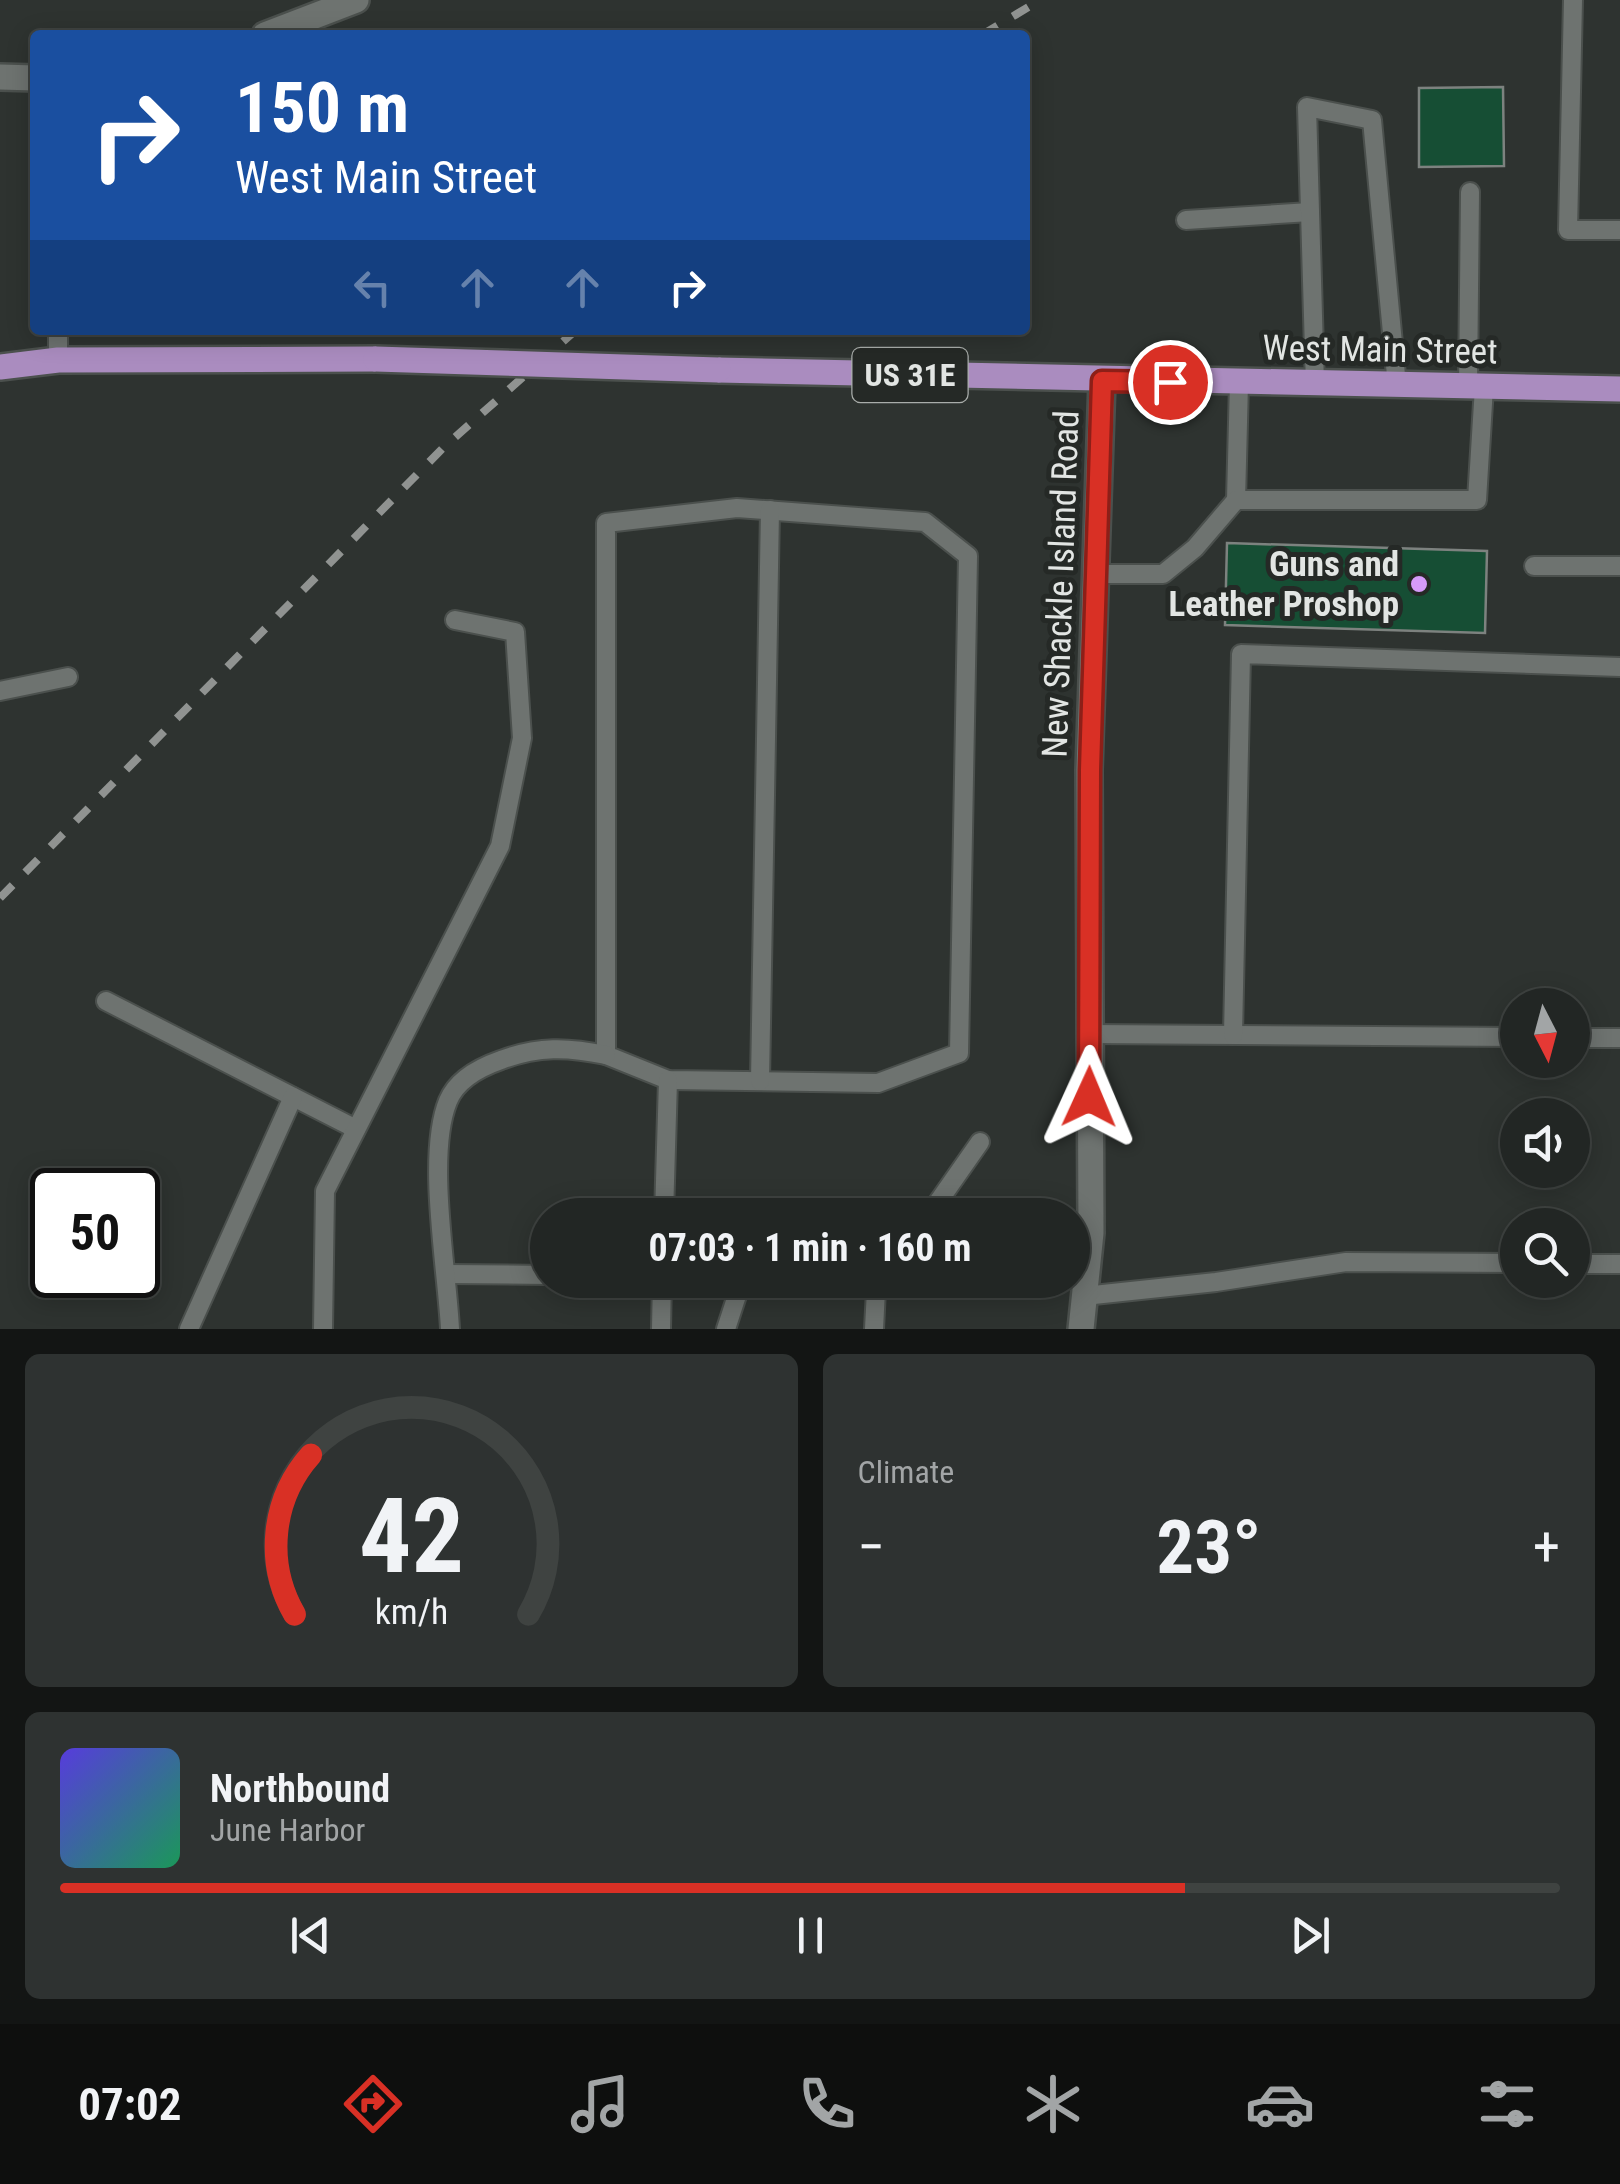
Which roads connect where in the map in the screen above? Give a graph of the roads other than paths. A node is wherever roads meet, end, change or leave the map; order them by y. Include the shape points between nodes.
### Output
1 (356, 0) edge
2 (1573, 0) edge
3 (278, 30) edge
4 (0, 77) edge
5 (30, 78) edge
6 (1470, 192) dead end
7 (1310, 212) junction
8 (1186, 220) dead end
9 (1620, 230) edge
10 (58, 335) edge
11 (58, 360) junction
12 (0, 368) edge
13 (1102, 381) junction
14 (1239, 383) junction
15 (1315, 384) junction
16 (1398, 386) junction
17 (1476, 387) junction
18 (1620, 389) edge
19 (1236, 500) junction
20 (770, 510) junction
21 (1534, 566) dead end
22 (1620, 566) edge
23 (1096, 574) junction
24 (455, 620) dead end
25 (1620, 666) edge
26 (68, 677) dead end
27 (0, 690) edge
28 (106, 1001) dead end
29 (1090, 1034) junction
30 (1233, 1035) junction
31 (1500, 1037) edge
32 (1590, 1038) edge
33 (1620, 1038) edge
34 (606, 1054) junction
35 (668, 1080) junction
36 (760, 1082) junction
37 (293, 1097) junction
38 (356, 1129) junction
39 (980, 1142) dead end
40 (665, 1198) edge
41 (941, 1198) edge
42 (1090, 1198) edge
43 (1500, 1263) edge
44 (1590, 1264) edge
45 (1620, 1264) edge
46 (448, 1274) junction
47 (530, 1275) edge
48 (1090, 1295) edge
49 (662, 1298) edge
50 (736, 1298) edge
51 (878, 1298) edge
52 (1084, 1298) edge
53 (189, 1329) edge
54 (323, 1329) edge
55 (450, 1329) edge
56 (661, 1329) edge
57 (726, 1329) edge
58 (874, 1329) edge
59 (1081, 1329) edge

1 - 3 main road
2 - 9 lane via 1568,230
4 - 5 main road
6 - 17 lane
7 - 8 lane
7 - 15 lane
7 - 16 lane via 1307,107 1372,120
10 - 11 lane
11 - 12 main road, West Main Street / US 31E
11 - 13 main road, West Main Street / US 31E, bridge via 376,360
13 - 14 main road, West Main Street / US 31E
13 - 23 main road, New Shackle Island Road
14 - 15 main road, West Main Street / US 31E
14 - 19 lane
15 - 16 main road, West Main Street / US 31E
16 - 17 main road, West Main Street / US 31E
17 - 18 main road, West Main Street / US 31E
17 - 19 lane via 1476,500
19 - 23 lane via 1163,574
20 - 34 lane via 606,523
20 - 36 lane
20 - 36 lane via 925,522 968,556 959,1053 878,1083
21 - 22 lane
23 - 29 main road, New Shackle Island Road
24 - 38 lane via 515,632 522,738 500,846
25 - 30 lane via 1240,654
26 - 27 lane
28 - 37 lane
29 - 30 lane
29 - 42 main road, New Shackle Island Road
30 - 31 lane
32 - 33 lane
34 - 35 lane
34 - 46 lane via 565,1046 523,1052 475,1070 449,1098 437,1148
35 - 36 lane
35 - 40 lane
37 - 38 lane
37 - 53 lane
38 - 54 lane via 325,1191
39 - 41 lane
43 - 48 lane via 1346,1262
44 - 45 lane
46 - 47 lane
46 - 55 lane
49 - 56 lane
50 - 57 lane
51 - 58 lane
52 - 59 main road, New Shackle Island Road

